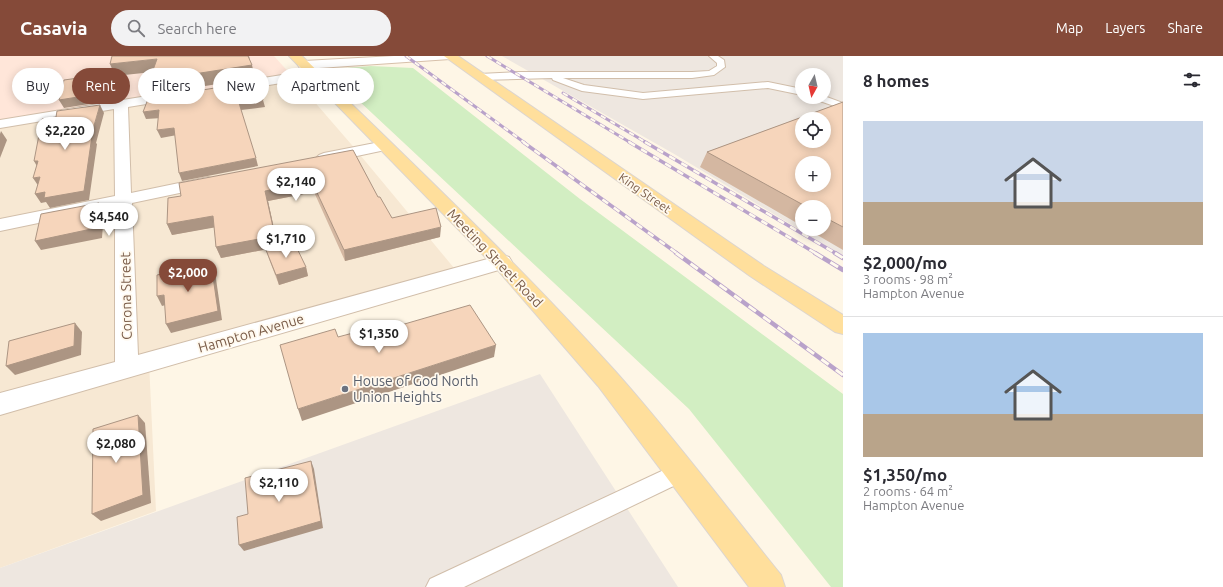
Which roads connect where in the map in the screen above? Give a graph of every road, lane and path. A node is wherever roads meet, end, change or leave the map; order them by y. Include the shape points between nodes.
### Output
1 (450, 56) edge
2 (713, 56) edge
3 (304, 65) edge
4 (269, 75) edge
5 (551, 75) junction
6 (479, 77) junction
7 (795, 91) edge
8 (831, 102) edge
9 (121, 104) joint
10 (843, 106) edge
11 (0, 124) edge
12 (385, 146) junction
13 (312, 161) edge
14 (222, 179) edge
15 (123, 200) junction
16 (0, 225) edge
17 (502, 262) junction
18 (843, 326) edge
19 (128, 368) junction
20 (0, 404) edge
21 (681, 472) junction
22 (438, 587) edge
23 (769, 587) edge

1 - 3 street
1 - 6 main road, King Street
2 - 5 lane via 721,62 721,67 711,73
3 - 4 street
3 - 12 main road, Meeting Street Road
5 - 6 lane
5 - 7 lane via 582,88 643,96 768,85
6 - 18 main road, King Street via 757,271
8 - 10 lane
9 - 11 street
9 - 15 street, Corona Street
12 - 13 street
12 - 17 main road, Meeting Street Road
14 - 15 street
15 - 16 street
15 - 19 street, Corona Street
17 - 19 street, Hampton Avenue
17 - 21 main road, Meeting Street Road via 607,379
19 - 20 street, Hampton Avenue
21 - 22 lane
21 - 23 main road, Meeting Street Road

